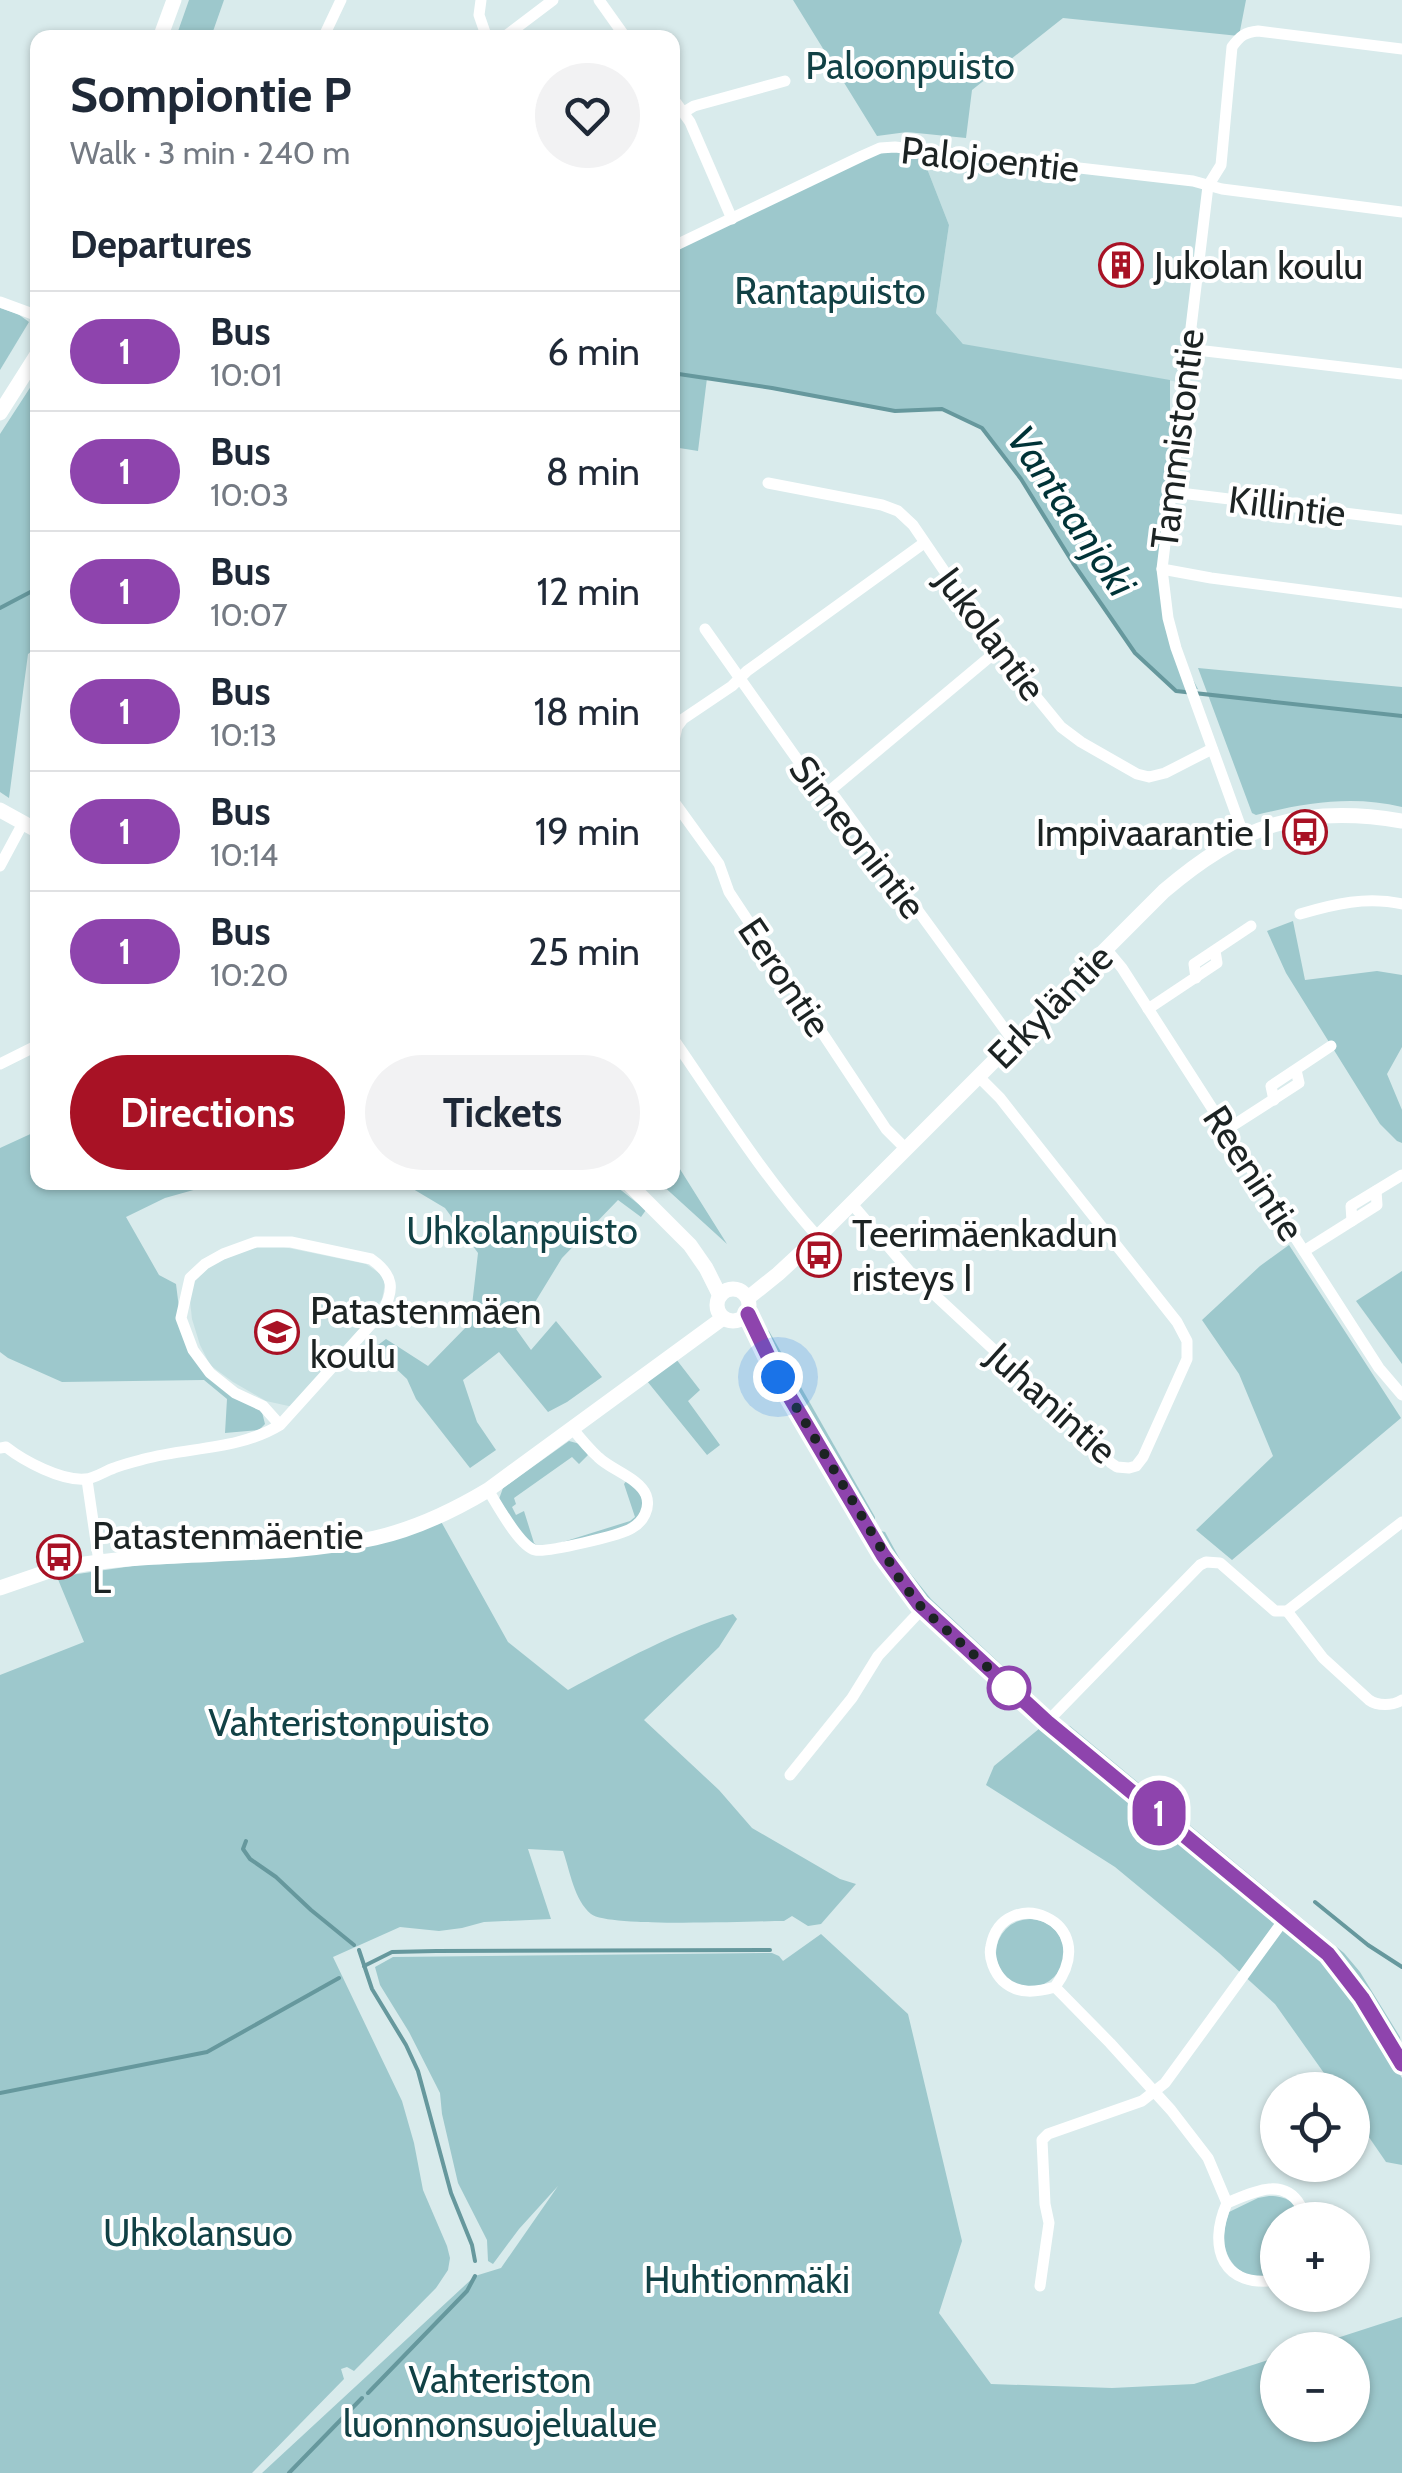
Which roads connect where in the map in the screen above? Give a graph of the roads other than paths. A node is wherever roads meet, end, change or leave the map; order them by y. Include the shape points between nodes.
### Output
1 (174, 0) edge
2 (342, 0) edge
3 (481, 0) edge
4 (554, 0) edge
5 (599, 0) edge
6 (163, 30) edge
7 (327, 30) edge
8 (484, 30) edge
9 (514, 30) edge
10 (620, 30) edge
11 (1402, 49) edge
12 (785, 82) dead end
13 (680, 107) edge
14 (684, 112) junction
15 (1208, 186) junction
16 (1402, 212) edge
17 (732, 219) junction
18 (680, 242) edge
19 (0, 302) edge
20 (30, 313) edge
21 (1188, 349) junction
22 (30, 366) edge
23 (1402, 374) edge
24 (0, 413) edge
25 (768, 483) dead end
26 (1172, 492) junction
27 (1402, 520) edge
28 (924, 543) junction
29 (1162, 569) junction
30 (1402, 603) edge
31 (704, 629) dead end
32 (998, 650) junction
33 (738, 678) junction
34 (680, 723) edge
35 (1212, 749) junction
36 (827, 793) junction
37 (0, 810) edge
38 (680, 811) edge
39 (1402, 822) edge
40 (30, 827) edge
41 (1244, 836) junction
42 (0, 866) edge
43 (1402, 904) edge
44 (1300, 914) dead end
45 (1252, 926) dead end
46 (1107, 950) junction
47 (1148, 1009) junction
48 (1014, 1042) junction
49 (1331, 1046) dead end
50 (680, 1049) edge
51 (30, 1050) edge
52 (0, 1064) edge
53 (979, 1077) junction
54 (1226, 1130) junction
55 (906, 1150) junction
56 (1402, 1175) edge
57 (634, 1190) edge
58 (852, 1204) junction
59 (818, 1237) junction
60 (1304, 1251) junction
61 (726, 1292) junction
62 (738, 1313) junction
63 (1402, 1395) edge
64 (280, 1425) junction
65 (572, 1428) junction
66 (2, 1445) edge
67 (87, 1480) junction
68 (488, 1490) junction
69 (1402, 1522) edge
70 (99, 1562) junction
71 (0, 1588) edge
72 (922, 1608) junction
73 (1287, 1611) junction
74 (1402, 1700) edge
75 (1047, 1722) junction
76 (790, 1775) dead end
77 (1286, 1917) junction
78 (1055, 1987) junction
79 (1402, 2064) edge
80 (1154, 2092) junction
81 (1298, 2202) edge
82 (1227, 2203) junction
83 (1260, 2283) edge
84 (1040, 2286) dead end

1 - 6 street
2 - 7 street
3 - 8 street
4 - 9 street
5 - 10 street
11 - 15 street, Tammistontie via 1258,31 1240,36 1232,47 1221,165
12 - 14 street
13 - 14 street
14 - 17 street
15 - 16 street, Palojoentie
15 - 17 street, Palojoentie via 895,146
15 - 21 street, Tammistontie
17 - 18 street, Palojoentie
19 - 20 street
21 - 23 street
21 - 26 street, Tammistontie
22 - 24 street
25 - 28 street, Jukolantie via 898,511
26 - 27 street, Killintie
26 - 29 street, Tammistontie
28 - 32 street, Jukolantie
28 - 33 street
29 - 30 street
29 - 35 street, Tammistontie via 1168,618
31 - 33 street, Simeonintie
32 - 35 street, Jukolantie via 1061,727 1138,774 1164,774
32 - 36 street
33 - 34 street
33 - 36 street, Simeonintie
35 - 41 street, Tammistontie
36 - 48 street, Simeonintie
37 - 40 street
38 - 55 street, Eerontie
39 - 41 street, Erkyläntie via 1332,814
40 - 42 street
41 - 46 street, Erkyläntie via 1193,866
43 - 44 street via 1338,903
45 - 47 street via 1194,964 1196,978
46 - 47 street, Reenintie
46 - 48 street, Erkyläntie
47 - 54 street, Reenintie
48 - 53 street, Erkyläntie
49 - 54 street via 1271,1086 1274,1100
50 - 59 street
51 - 52 street
53 - 55 street, Erkyläntie
53 - 58 street, Juhanintie via 1187,1342 1187,1359 1136,1466 1111,1463 910,1272
54 - 60 street, Reenintie
55 - 58 street, Erkyläntie
56 - 60 street via 1351,1206 1352,1221
57 - 61 street
58 - 59 street, Erkyläntie
59 - 62 street, Erkyläntie
60 - 63 street, Reenintie
61 - 62 street via 742,1291
61 - 62 street via 717,1306
62 - 65 street, Erkyläntie
62 - 72 street via 883,1555
64 - 64 street via 382,1312 389,1278 371,1260 291,1242 256,1242 223,1254 190,1278 182,1318 194,1350 210,1373 264,1406
64 - 67 street via 249,1440 148,1458
65 - 68 street, Erkyläntie
65 - 68 street via 600,1460 646,1493 645,1516 630,1530 537,1551 523,1543
66 - 67 street via 63,1476
67 - 70 street
68 - 70 street, Erkyläntie via 422,1524 364,1540
69 - 73 street
70 - 71 street, Erkyläntie
72 - 75 street
72 - 76 street
73 - 74 street via 1322,1658 1372,1703
73 - 75 street via 1275,1610 1220,1563 1206,1562
75 - 77 street
77 - 79 street via 1348,1978
77 - 80 street
78 - 78 street via 1025,1991 1000,1978 990,1948 1007,1920 1031,1912 1064,1932 1069,1954
78 - 80 street
80 - 82 street via 1208,2158
80 - 84 street via 1042,2140 1048,2223
81 - 82 street via 1270,2188
82 - 83 street via 1218,2242 1223,2259 1232,2272

